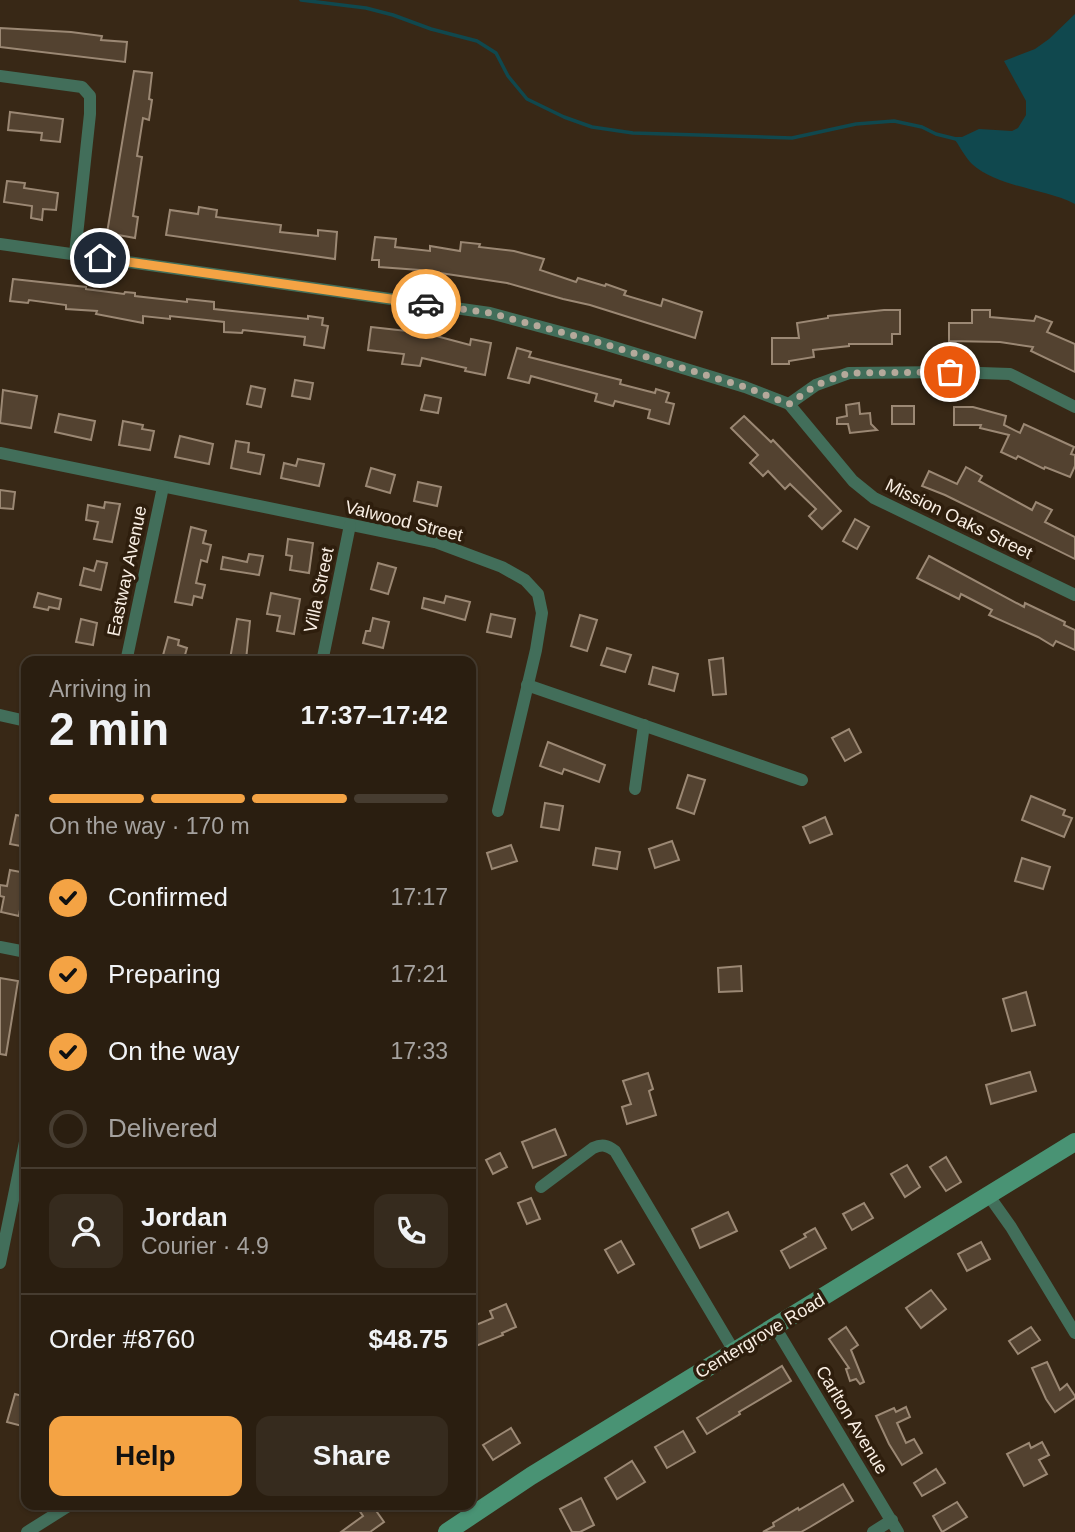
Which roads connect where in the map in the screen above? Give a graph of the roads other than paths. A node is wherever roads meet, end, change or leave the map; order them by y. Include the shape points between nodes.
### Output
1 (0, 76) edge
2 (0, 244) edge
3 (75, 254) junction
4 (789, 404) junction
5 (1075, 407) edge
6 (0, 453) edge
7 (163, 487) junction
8 (351, 525) junction
9 (1075, 595) edge
10 (127, 656) edge
11 (323, 656) edge
12 (527, 685) junction
13 (0, 715) edge
14 (21, 720) edge
15 (644, 725) junction
16 (802, 780) dead end
17 (635, 789) dead end
18 (498, 811) dead end
19 (0, 947) edge
20 (21, 952) edge
21 (1075, 1142) edge
22 (21, 1161) edge
23 (541, 1187) dead end
24 (989, 1196) junction
25 (0, 1263) edge
26 (775, 1327) junction
27 (1075, 1334) edge
28 (734, 1351) junction
29 (62, 1510) edge
30 (895, 1526) edge
31 (27, 1532) edge
32 (447, 1532) edge
33 (873, 1532) edge

1 - 3 street via 82,87 90,96
2 - 3 street, Mission Oaks Street
3 - 4 street, Mission Oaks Street via 490,313 657,360
4 - 5 street via 816,385 849,373 950,372 1010,374
4 - 9 street, Mission Oaks Street via 853,481 874,498
6 - 7 street, Valwood Street
7 - 8 street, Valwood Street
7 - 10 street, Eastway Avenue
8 - 11 street, Villa Street
8 - 12 street, Valwood Street via 435,542 525,580 538,594 542,613
12 - 15 street
12 - 18 street, Valwood Street
13 - 14 street
15 - 16 street
15 - 17 street
19 - 20 street
21 - 24 street, Centergrove Road
22 - 25 street
23 - 28 street via 593,1148 608,1145
24 - 26 street, Centergrove Road
24 - 27 street
26 - 28 street, Centergrove Road
26 - 30 street, Carlton Avenue
28 - 32 street, Centergrove Road
29 - 31 street
30 - 33 street

